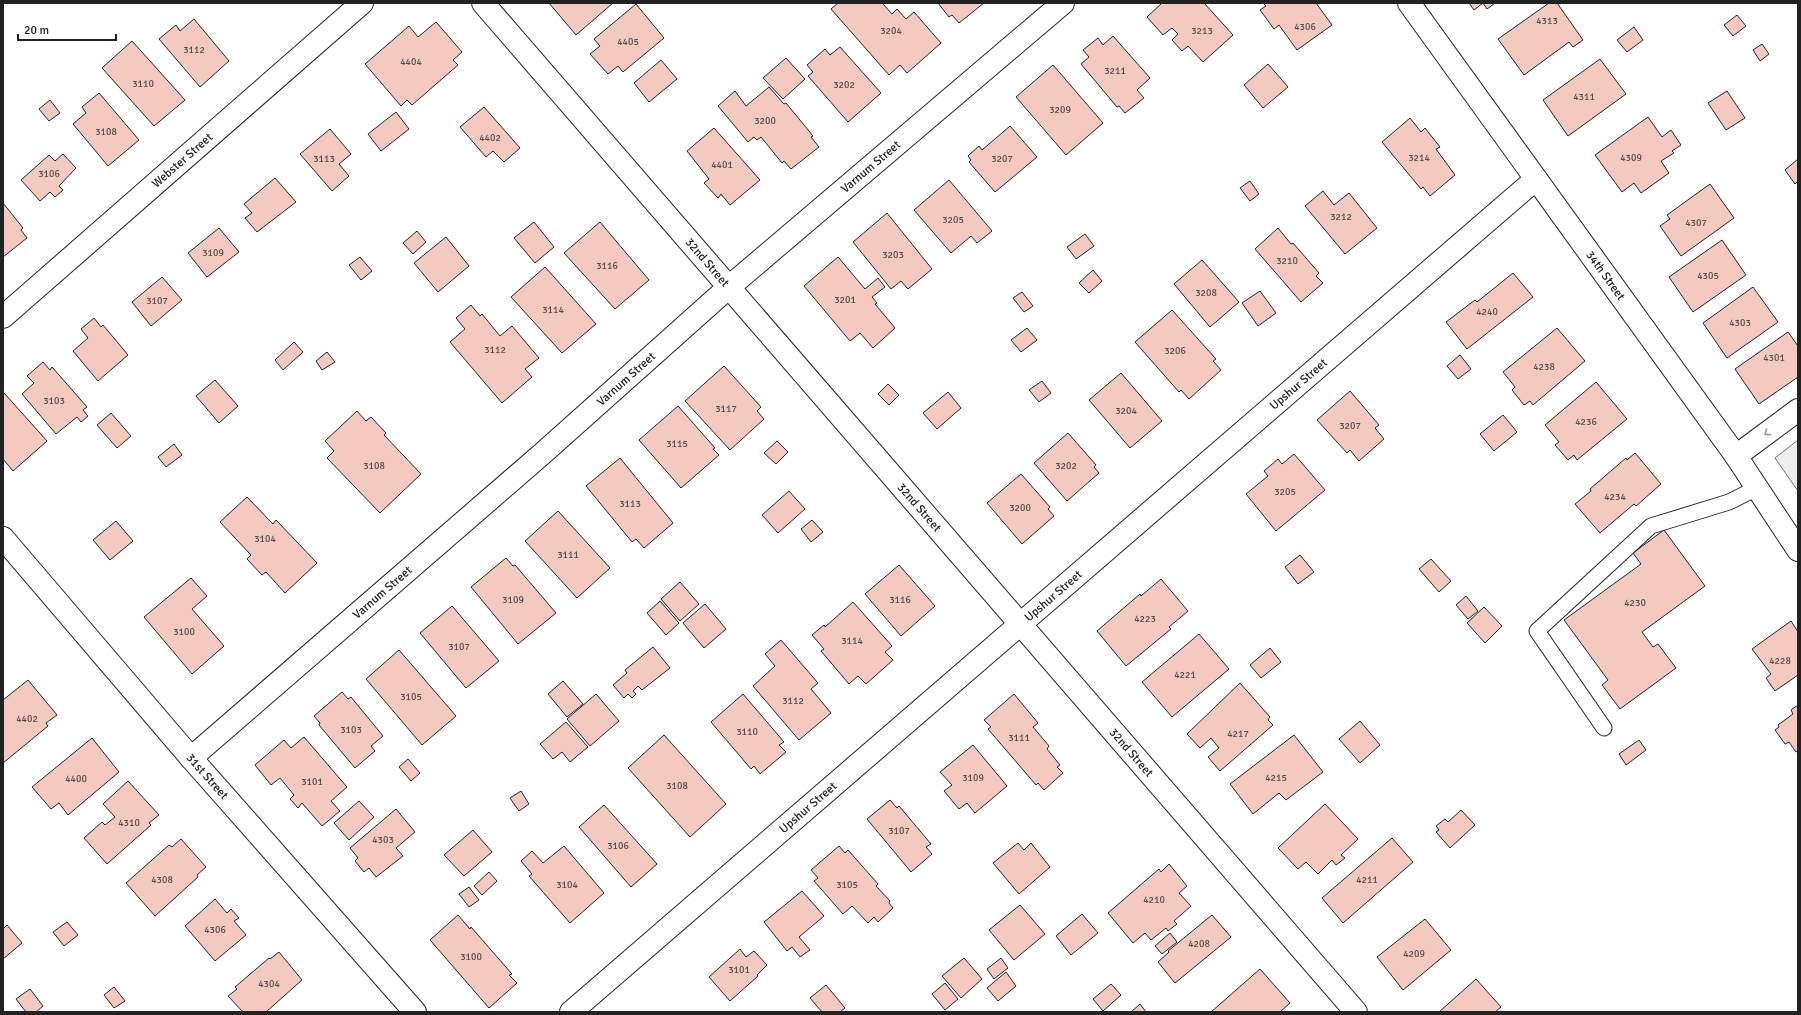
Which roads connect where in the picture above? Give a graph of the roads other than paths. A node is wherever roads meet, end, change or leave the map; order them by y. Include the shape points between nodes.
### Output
1 (362, 3) edge
2 (483, 3) edge
3 (1064, 3) edge
4 (1410, 3) edge
5 (1536, 179) junction
6 (729, 287) junction
7 (3, 317) edge
8 (1798, 410) edge
9 (1736, 456) junction
10 (1757, 488) junction
11 (3, 538) edge
12 (1798, 550) edge
13 (1020, 624) junction
14 (1604, 728) dead end
15 (192, 758) junction
16 (414, 1012) edge
17 (571, 1012) edge
18 (1356, 1012) edge

1 - 7 street, Webster Street
2 - 6 street, 32nd Street
3 - 6 street, Varnum Street
4 - 5 street, 34th Street
5 - 9 street, 34th Street
5 - 13 street, Upshur Street
6 - 13 street, 32nd Street
6 - 15 street, Varnum Street via 536,459
8 -> 9 street
9 - 10 street, 34th Street
10 - 12 street, 34th Street
10 - 14 lane via 1728,502 1651,526 1537,631
11 - 15 street, 31st Street
13 - 17 street, Upshur Street
13 - 18 street, 32nd Street
15 - 16 street, 31st Street

